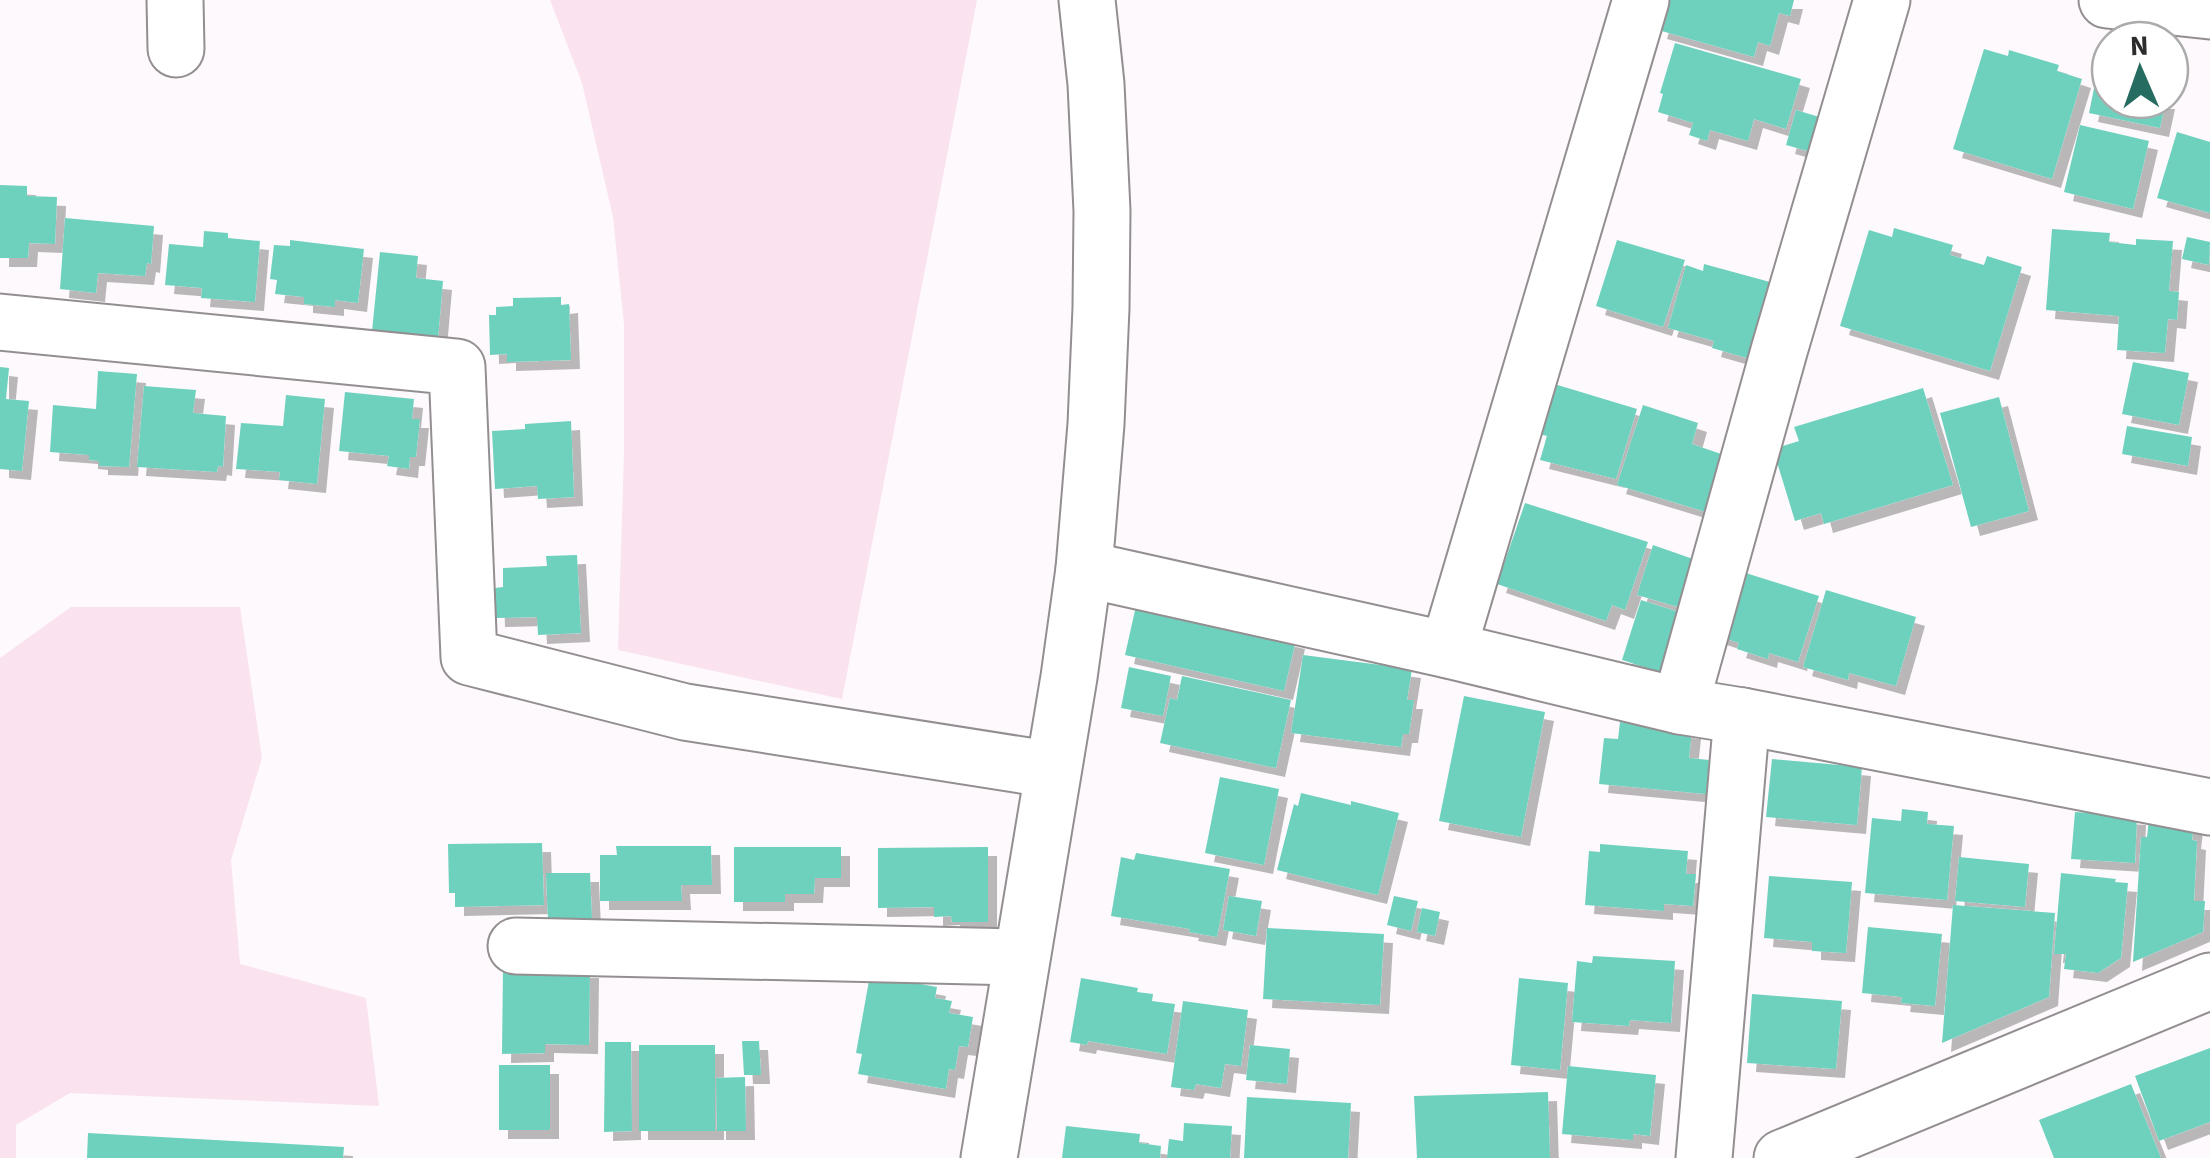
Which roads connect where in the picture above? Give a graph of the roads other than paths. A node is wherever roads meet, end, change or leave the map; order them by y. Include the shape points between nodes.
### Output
1 (1087, 0) edge
2 (1641, 0) edge
3 (1882, 0) edge
4 (2108, 0) edge
5 (2210, 10) edge
6 (0, 322) edge
7 (1084, 569) junction
8 (1448, 650) junction
9 (1680, 706) junction
10 (1742, 716) junction
11 (1054, 770) junction
12 (2210, 807) edge
13 (516, 946) dead end
14 (1021, 957) junction
15 (2210, 981) edge
16 (988, 1158) edge
17 (1704, 1158) edge
18 (1782, 1158) edge

1 - 7 street via 1102,230
2 - 8 street
3 - 9 street
4 - 5 street
6 - 11 street via 457,367 470,657 686,712
7 - 8 street
7 - 11 street
8 - 9 street
9 - 10 street
10 - 12 street
10 - 17 street
11 - 14 street
13 - 14 street
14 - 16 street
15 - 18 street

